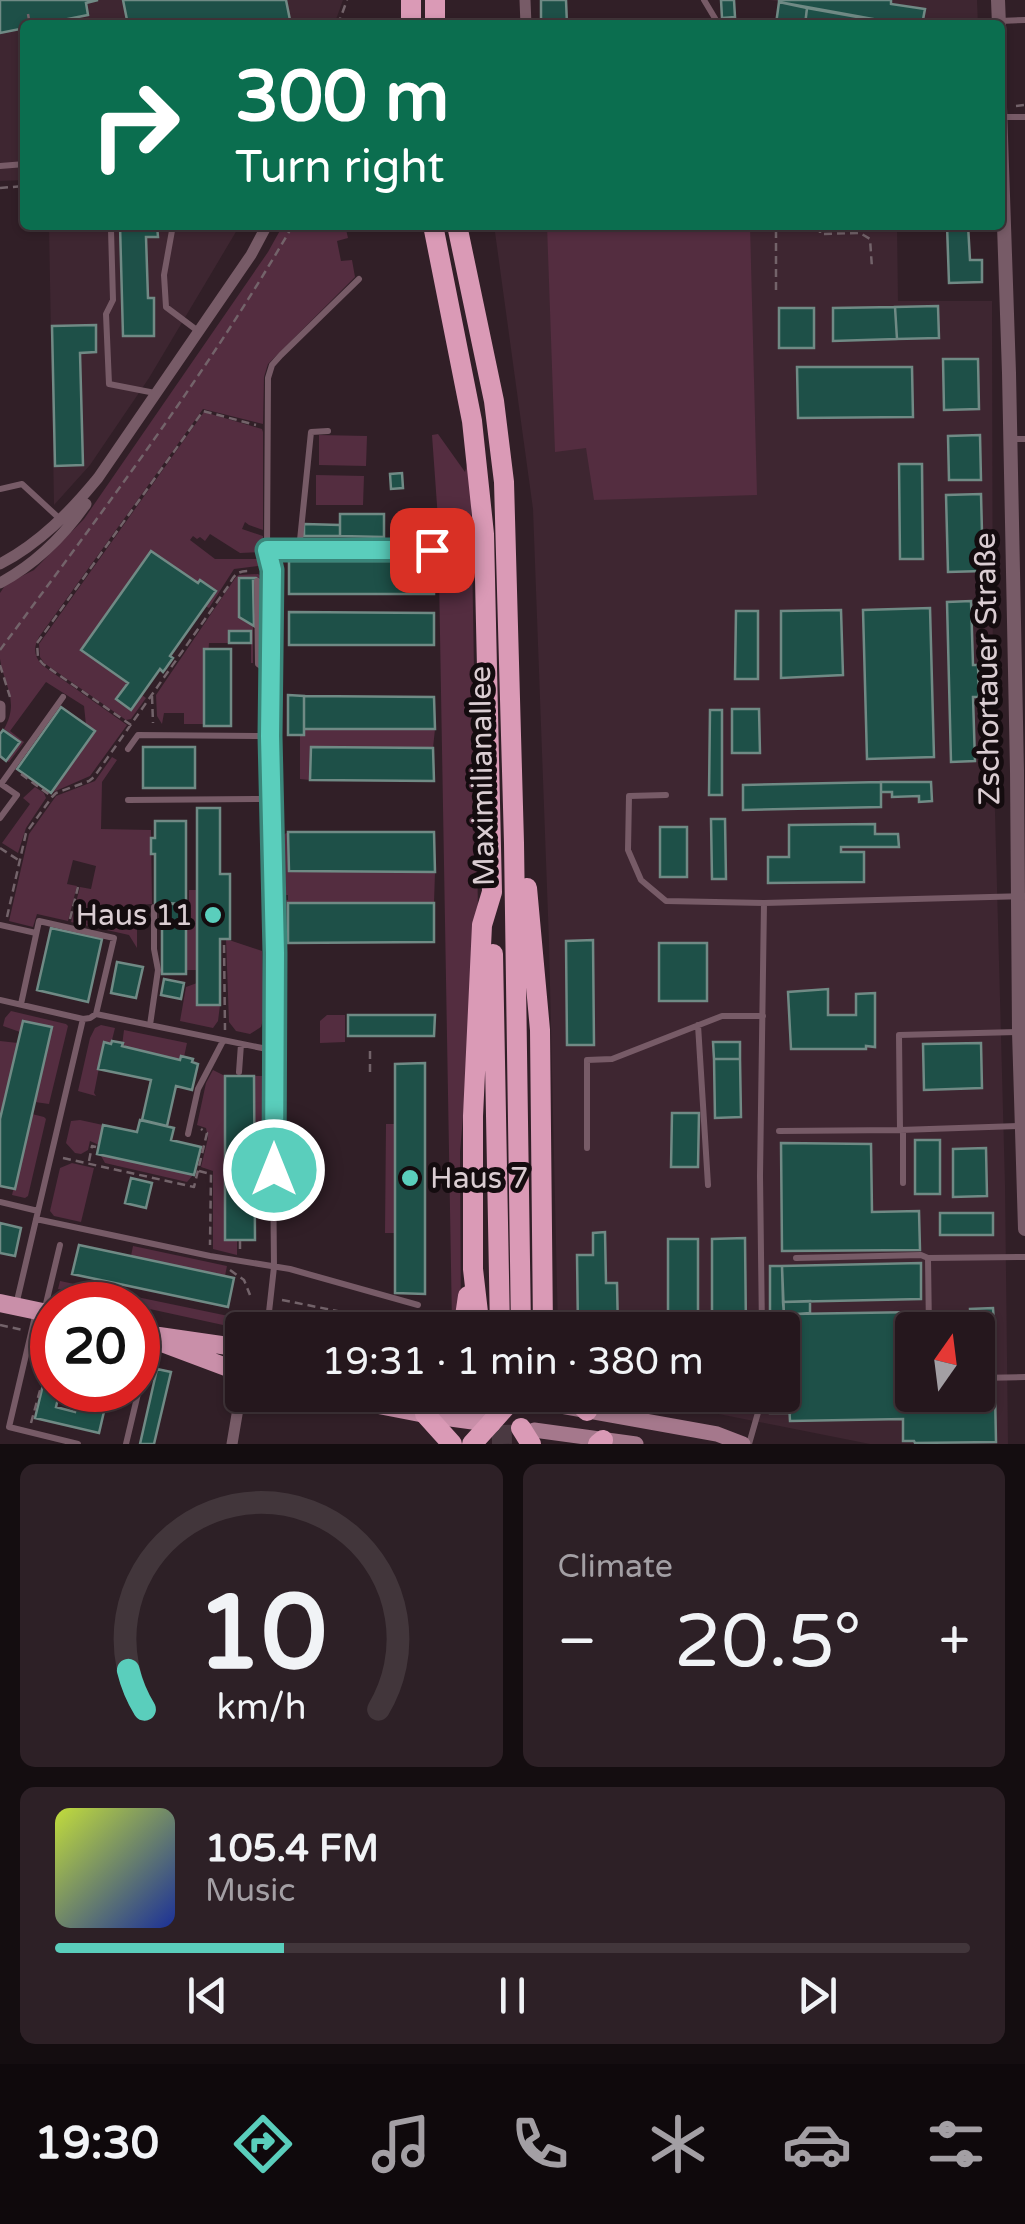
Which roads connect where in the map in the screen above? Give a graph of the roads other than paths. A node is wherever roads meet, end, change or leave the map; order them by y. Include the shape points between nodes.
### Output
1 (1005, 212) edge
2 (111, 230) dead end
3 (172, 230) edge
4 (265, 230) edge
5 (434, 230) edge
6 (458, 230) edge
7 (359, 279) dead end
8 (199, 332) junction
9 (156, 394) junction
10 (328, 432) dead end
11 (1017, 439) edge
12 (98, 478) junction
13 (0, 489) edge
14 (61, 520) junction
15 (267, 550) junction
16 (299, 550) junction
17 (432, 550) dead end
18 (0, 564) edge
19 (258, 581) dead end
20 (0, 583) edge
21 (271, 673) junction
22 (63, 697) dead end
23 (0, 706) edge
24 (0, 718) edge
25 (270, 736) junction
26 (128, 749) dead end
27 (1021, 771) edge
28 (0, 783) edge
29 (666, 795) dead end
30 (128, 800) dead end
31 (271, 800) junction
32 (0, 818) edge
33 (514, 843) junction
34 (492, 892) junction
35 (1021, 896) edge
36 (764, 903) junction
37 (154, 907) dead end
38 (2, 925) edge
39 (36, 933) junction
40 (0, 1000) edge
41 (20, 1004) junction
42 (96, 1014) junction
43 (764, 1016) junction
44 (82, 1019) junction
45 (150, 1025) junction
46 (698, 1025) junction
47 (1019, 1032) junction
48 (224, 1041) junction
49 (241, 1044) junction
50 (272, 1050) junction
51 (240, 1072) dead end
52 (1022, 1126) junction
53 (902, 1130) junction
54 (779, 1131) dead end
55 (188, 1134) dead end
56 (587, 1148) dead end
57 (1024, 1172) edge
58 (903, 1183) dead end
59 (708, 1186) dead end
60 (0, 1202) edge
61 (37, 1215) junction
62 (1025, 1229) edge
63 (60, 1245) dead end
64 (1025, 1257) edge
65 (796, 1258) dead end
66 (928, 1258) junction
67 (274, 1267) junction
68 (472, 1269) junction
69 (51, 1282) edge
70 (8, 1304) edge
71 (418, 1305) dead end
72 (268, 1312) dead end
73 (466, 1312) edge
74 (478, 1312) edge
75 (500, 1312) edge
76 (522, 1312) edge
77 (543, 1312) edge
78 (762, 1312) edge
79 (929, 1312) edge
80 (160, 1337) edge
81 (160, 1343) edge
82 (225, 1345) edge
83 (30, 1359) edge
84 (225, 1367) edge
85 (995, 1378) edge
86 (1025, 1378) edge
87 (131, 1412) edge
88 (237, 1412) edge
89 (415, 1412) edge
90 (500, 1412) edge
91 (593, 1412) edge
92 (756, 1412) edge
93 (425, 1414) junction
94 (491, 1424) junction
95 (529, 1434) edge
96 (600, 1442) edge
97 (78, 1444) edge
98 (126, 1444) edge
99 (232, 1444) edge
100 (452, 1444) edge
101 (472, 1444) edge
102 (636, 1444) edge
103 (746, 1444) edge

1 - 11 street, Zschortauer Straße
2 - 9 lane via 109,384
3 - 8 lane via 166,307
4 - 8 street
5 - 34 highway via 472,422 484,534
6 - 33 highway, Maximilianallee via 504,482
7 - 15 lane via 272,365
8 - 9 street
9 - 12 street
10 - 16 lane via 311,432
11 - 27 street, Zschortauer Straße
12 - 14 street
12 - 20 street via 69,528 24,571
13 - 14 lane via 22,484
14 - 18 street
15 - 16 lane
15 - 21 lane
16 - 17 lane
19 - 21 lane via 258,664
21 - 25 lane
22 - 28 lane
23 - 24 street
25 - 26 lane via 138,736
25 - 31 lane
27 - 35 street, Zschortauer Straße
28 - 32 lane via 17,795
29 - 36 lane via 629,796 628,850 642,880 666,902
30 - 31 lane
31 - 50 lane
33 - 76 highway, Maximilianallee
33 - 77 highway via 526,872 540,1030
34 - 68 highway via 481,942
34 - 75 highway, Maximilianallee
35 - 36 lane
35 - 47 street, Zschortauer Straße
36 - 43 lane
37 - 45 lane via 158,970
38 - 39 lane
39 - 41 lane
39 - 42 lane via 39,921 114,938
40 - 41 lane
41 - 44 lane
42 - 44 lane
42 - 45 lane
43 - 46 lane via 722,1016
43 - 78 lane
44 - 61 lane
45 - 48 lane
46 - 56 lane via 612,1058 587,1060
46 - 59 lane
47 - 52 street, Zschortauer Straße
47 - 53 lane via 899,1035
48 - 49 lane
48 - 55 lane via 198,1089
49 - 50 lane
49 - 51 lane
50 - 67 lane
52 - 53 lane
52 - 57 street, Zschortauer Straße
53 - 54 lane
53 - 58 lane
57 - 62 street, Zschortauer Straße
60 - 61 lane
61 - 67 lane
61 - 70 lane
63 - 69 lane
64 - 66 lane
65 - 66 lane
66 - 79 lane
67 - 71 lane
67 - 72 lane
68 - 73 highway
68 - 74 highway
80 - 82 main road
81 - 84 main road
83 - 97 lane via 9,1427
85 - 86 lane
87 - 98 lane
88 - 99 street
89 - 93 main road
90 - 94 highway, bridge
91 - 103 main road
92 - 103 lane
93 - 94 main road
93 - 100 highway
94 - 95 main road, bridge
94 - 101 highway
95 - 96 main road
96 - 102 main road

